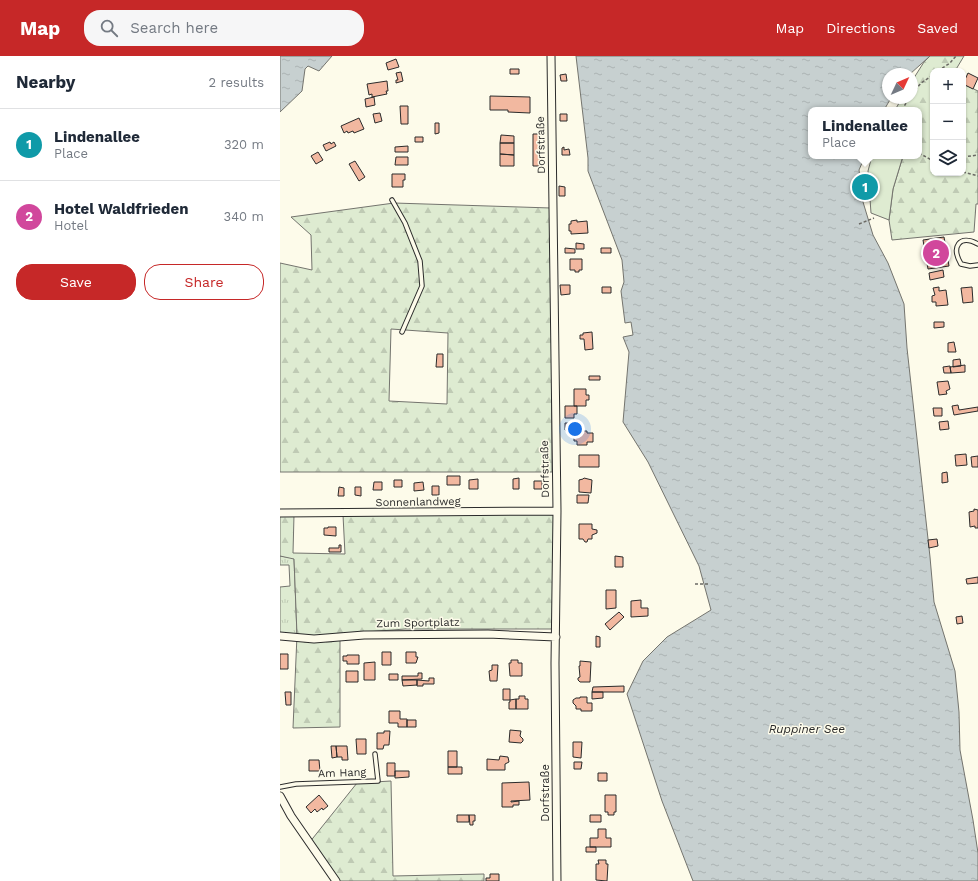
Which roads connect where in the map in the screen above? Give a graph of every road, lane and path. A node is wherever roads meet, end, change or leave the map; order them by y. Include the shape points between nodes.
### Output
1 (551, 56) edge
2 (956, 56) edge
3 (942, 68) edge
4 (930, 77) edge
5 (918, 87) edge
6 (978, 155) edge
7 (966, 157) edge
8 (966, 173) edge
9 (978, 176) edge
10 (392, 200) dead end
11 (874, 218) dead end
12 (859, 224) dead end
13 (978, 244) edge
14 (978, 265) edge
15 (402, 332) dead end
16 (557, 511) junction
17 (280, 513) edge
18 (696, 584) dead end
19 (708, 584) dead end
20 (280, 636) edge
21 (556, 637) junction
22 (376, 754) dead end
23 (280, 787) edge
24 (280, 796) edge
25 (336, 881) edge
26 (557, 881) edge

1 - 16 street, Dorfstraße
2 - 3 path
4 - 5 path
6 - 7 path
8 - 9 path
10 - 15 lane via 405,223 420,261 422,286
11 - 12 path
13 - 14 lane via 965,240 960,242 956,250 960,264
16 - 17 street, Sonnenlandweg
16 - 21 street, Dorfstraße
18 - 19 path
20 - 21 street, Zum Sportplatz via 314,639 364,635 458,634
21 - 26 street, Dorfstraße
22 - 23 lane, Am Hang via 378,781 296,784
24 - 25 street

